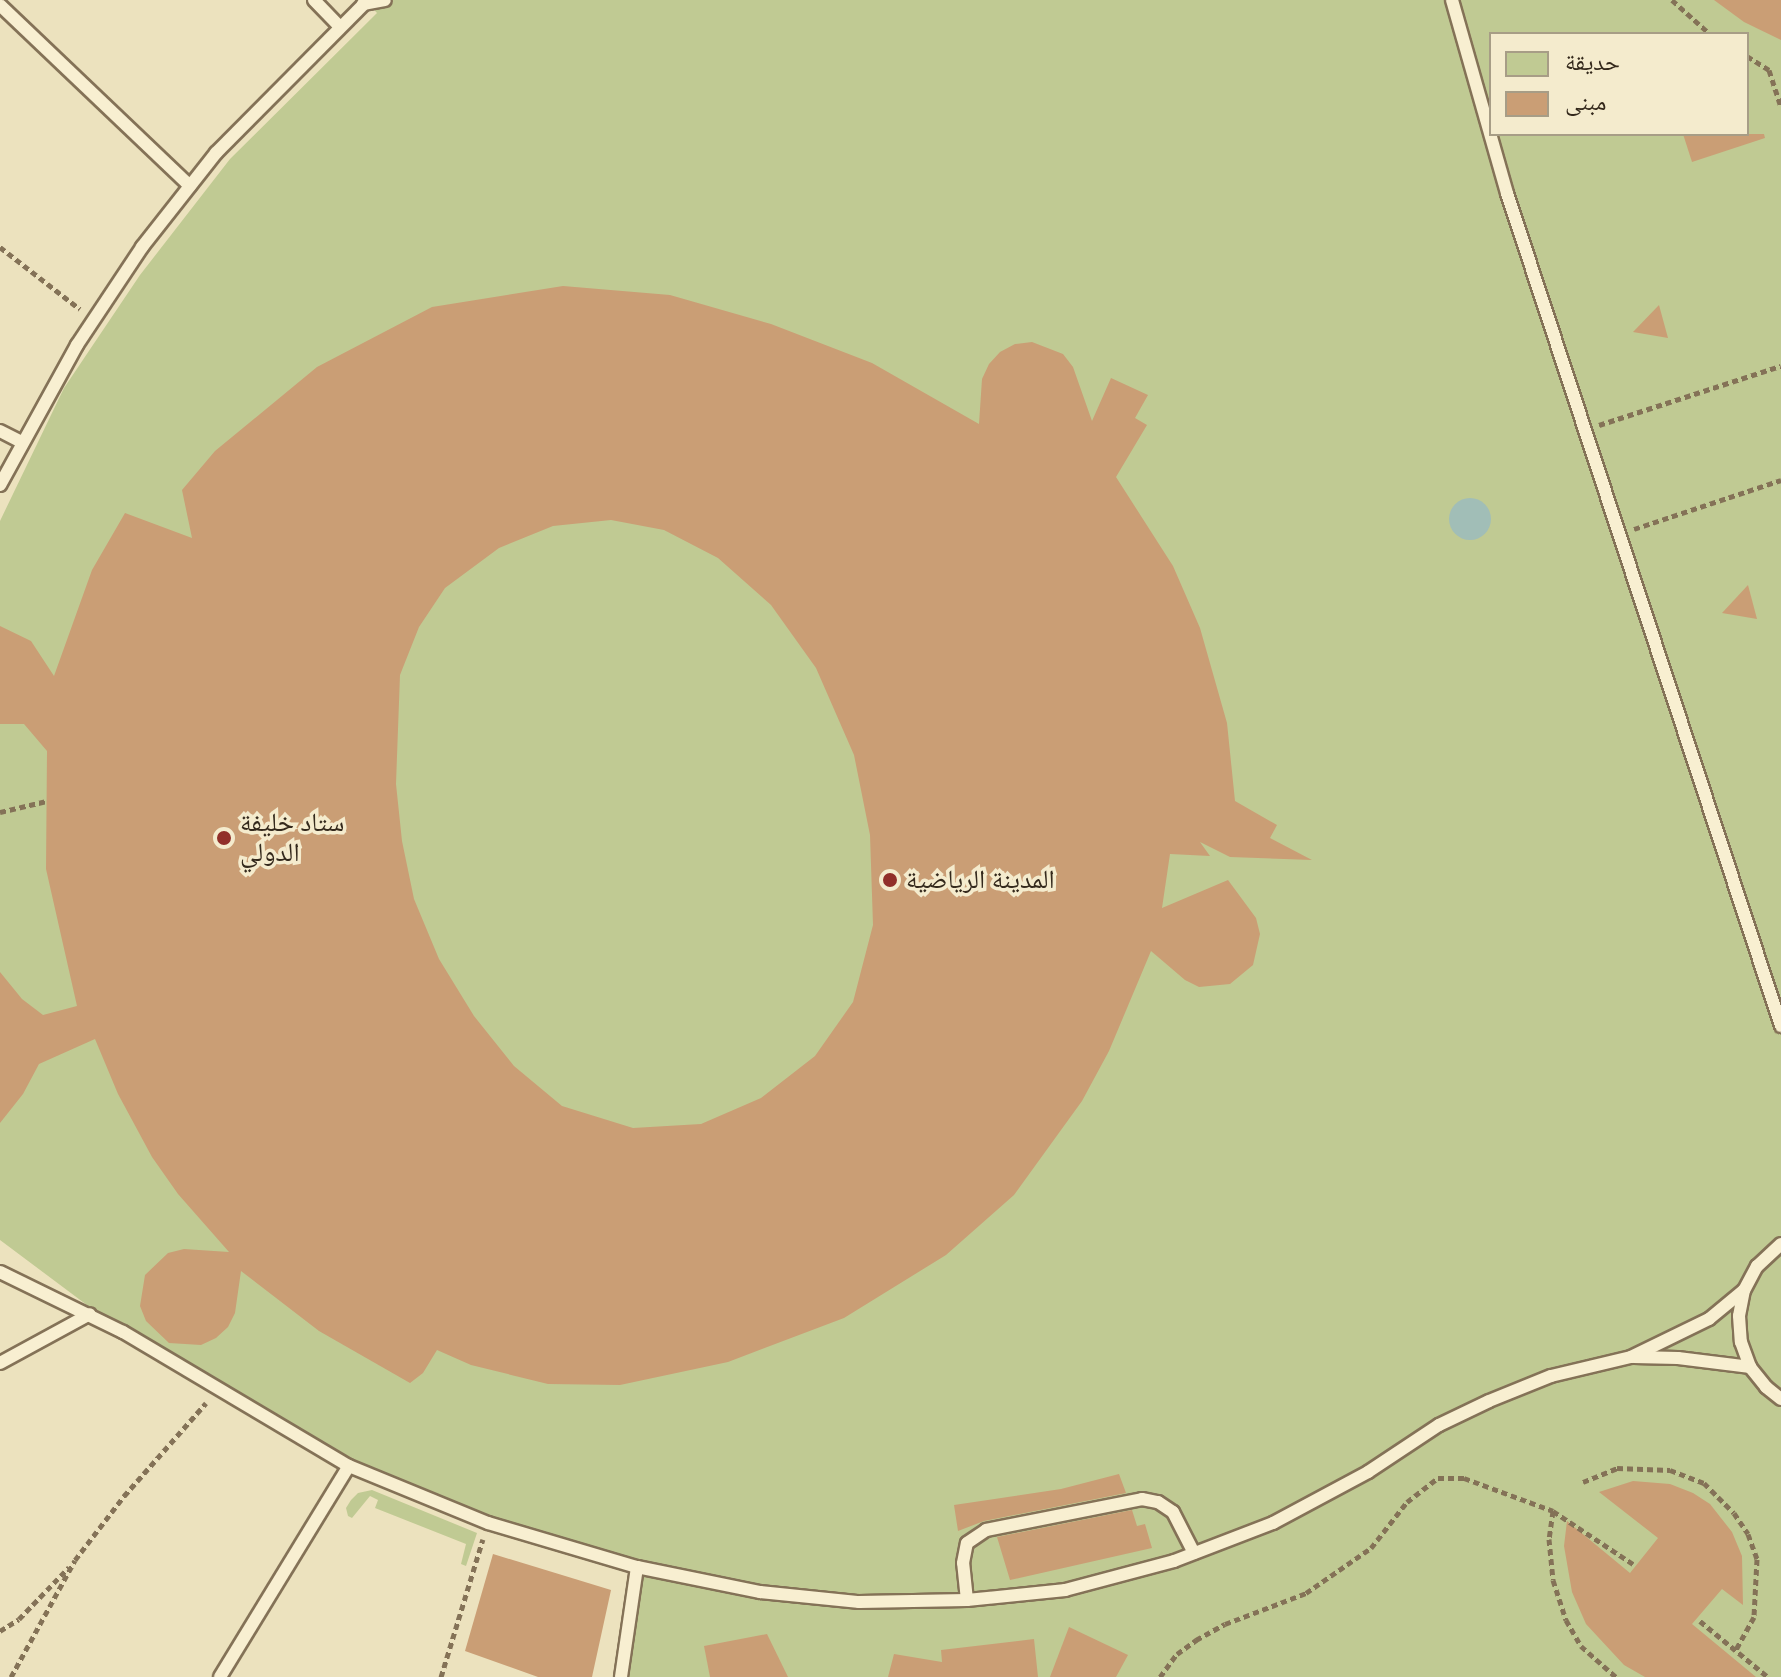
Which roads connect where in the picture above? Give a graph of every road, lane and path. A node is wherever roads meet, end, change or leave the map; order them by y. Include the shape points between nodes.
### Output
1 (314, 0) edge
2 (385, 0) edge
3 (1452, 0) edge
4 (1672, 0) edge
5 (366, 2) edge
6 (0, 5) edge
7 (339, 26) junction
8 (1708, 32) edge
9 (1749, 57) edge
10 (1781, 106) edge
11 (1489, 130) edge
12 (1491, 136) edge
13 (190, 186) junction
14 (0, 247) edge
15 (94, 320) junction
16 (1781, 366) edge
17 (1585, 430) junction
18 (0, 431) edge
19 (22, 442) junction
20 (1781, 480) edge
21 (0, 485) edge
22 (1619, 534) junction
23 (47, 801) dead end
24 (0, 812) edge
25 (1781, 1026) edge
26 (1781, 1244) edge
27 (0, 1272) edge
28 (1744, 1290) junction
29 (90, 1314) junction
30 (1631, 1357) junction
31 (0, 1363) edge
32 (1750, 1367) junction
33 (217, 1390) junction
34 (1781, 1399) edge
35 (349, 1466) junction
36 (1583, 1482) dead end
37 (1553, 1511) junction
38 (488, 1523) junction
39 (1194, 1553) junction
40 (75, 1560) junction
41 (1633, 1564) dead end
42 (637, 1567) junction
43 (967, 1600) junction
44 (1700, 1621) dead end
45 (0, 1631) edge
46 (1736, 1650) junction
47 (11, 1677) edge
48 (220, 1677) edge
49 (441, 1677) edge
50 (621, 1677) edge
51 (1160, 1677) edge
52 (1616, 1677) edge
53 (1768, 1677) edge

1 - 7 lane
2 - 5 lane
3 - 11 lane
4 - 8 path
5 - 7 lane
6 - 13 lane
7 - 13 lane
9 - 10 path via 1769,70
12 - 17 lane
13 - 15 lane
14 - 15 path
15 - 19 lane
16 - 17 path
17 - 22 lane
18 - 19 lane
19 - 21 lane
20 - 22 path
22 - 25 lane
23 - 24 path
26 - 28 lane via 1757,1266
27 - 29 lane
28 - 30 lane via 1709,1319
28 - 32 lane via 1741,1342
29 - 31 lane
29 - 33 lane
30 - 32 lane
30 - 39 lane via 1551,1376 1489,1401 1273,1523
32 - 34 lane
33 - 35 lane
33 - 40 path
35 - 38 lane
35 - 48 lane
36 - 46 path via 1617,1468 1670,1470 1704,1483 1734,1513 1757,1559 1754,1617
37 - 41 path
37 - 51 path via 1464,1478 1438,1478 1407,1502 1371,1548 1306,1593 1196,1640
37 - 52 path via 1553,1580 1566,1620 1581,1646
38 - 42 lane
38 - 49 path
39 - 43 lane via 1065,1590
39 - 43 lane via 1173,1512 1142,1499 986,1530 967,1543
40 - 45 path via 19,1619
40 - 47 path
42 - 43 lane via 859,1602
42 - 50 lane
44 - 46 path
46 - 53 path

